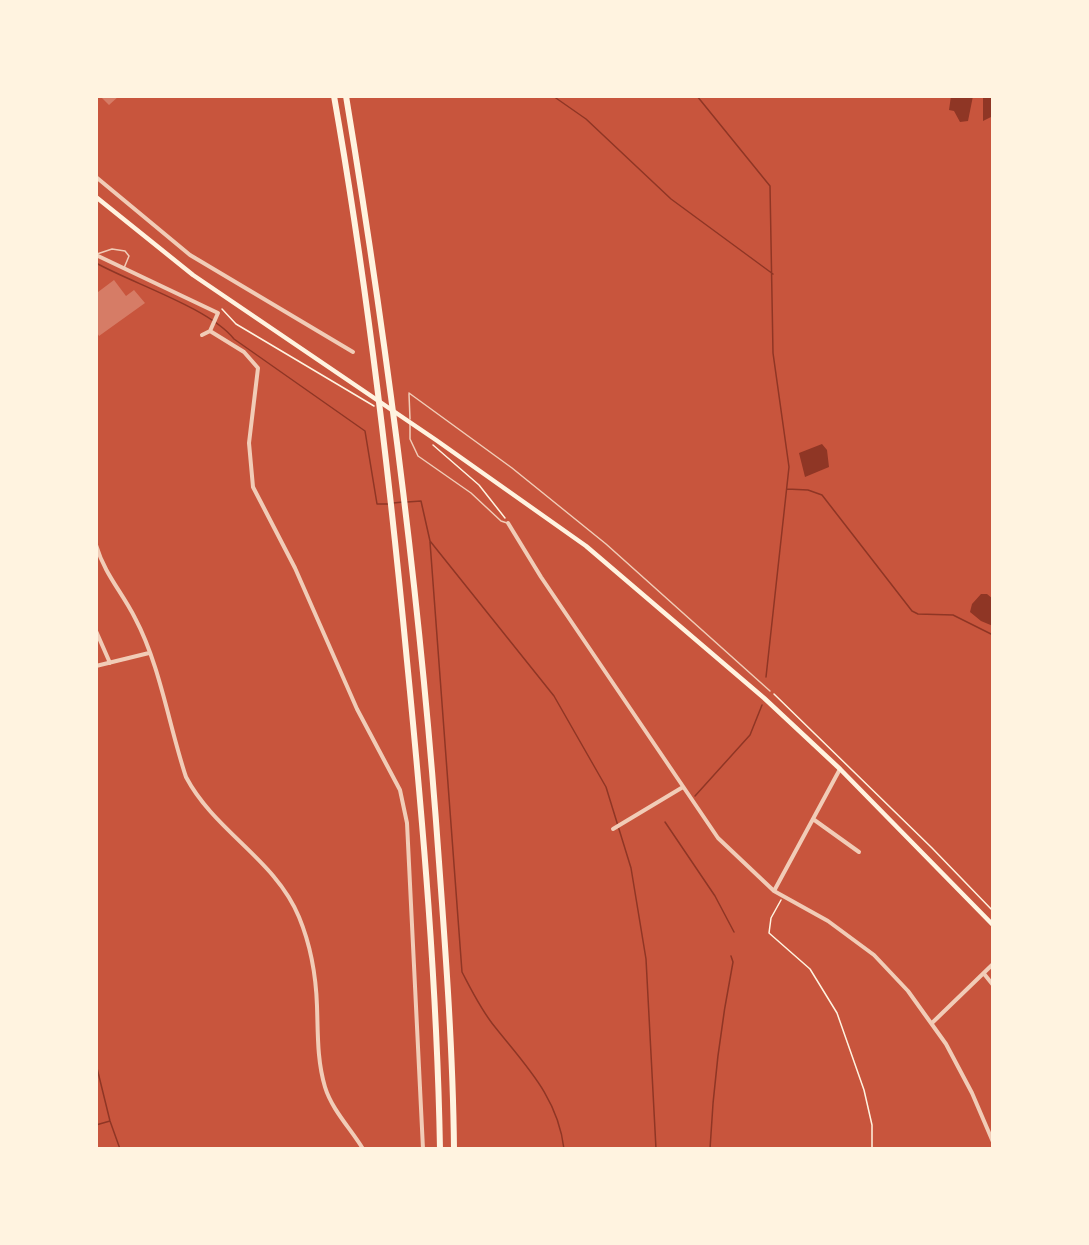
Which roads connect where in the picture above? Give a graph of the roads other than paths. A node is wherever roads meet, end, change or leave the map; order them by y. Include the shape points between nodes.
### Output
1 (334, 96) edge
2 (346, 96) edge
3 (96, 177) edge
4 (96, 197) edge
5 (96, 254) edge
6 (123, 270) junction
7 (210, 331) junction
8 (202, 335) dead end
9 (352, 352) dead end
10 (508, 523) joint
11 (96, 545) edge
12 (98, 556) edge
13 (96, 631) edge
14 (149, 653) junction
15 (110, 663) junction
16 (96, 666) edge
17 (770, 691) road end
18 (840, 769) junction
19 (683, 787) junction
20 (813, 819) junction
21 (616, 827) dead end
22 (859, 852) dead end
23 (774, 891) junction
24 (993, 925) edge
25 (993, 964) edge
26 (985, 975) junction
27 (993, 985) edge
28 (932, 1023) junction
29 (993, 1143) edge
30 (363, 1149) edge
31 (423, 1149) edge
32 (440, 1149) edge
33 (454, 1149) edge

1 - 32 highway via 375,350 393,510 431,948
2 - 33 highway via 378,291 432,759
3 - 9 street via 190,255
4 - 18 main road via 193,275 586,546 764,698
5 - 6 street
5 - 6 lane via 112,249 125,251 129,256
6 - 7 street via 219,314
7 - 8 street
7 - 31 street via 244,352 258,368 249,443 253,487 399,790 407,823
10 - 17 lane via 418,456 410,439 409,393 512,468 606,544
10 - 19 street
11 - 12 street
12 - 14 street via 136,618
13 - 15 street
14 - 15 street
14 - 30 street via 179,757 196,796 276,877 300,919 315,976 317,1047 325,1090
15 - 16 street
18 - 20 street
18 - 24 main road
19 - 21 street
19 - 23 street via 718,838
20 - 22 street
20 - 23 street
23 - 28 street via 828,921 874,955
25 - 26 street
26 - 27 street
26 - 28 street
28 - 29 street via 972,1093

